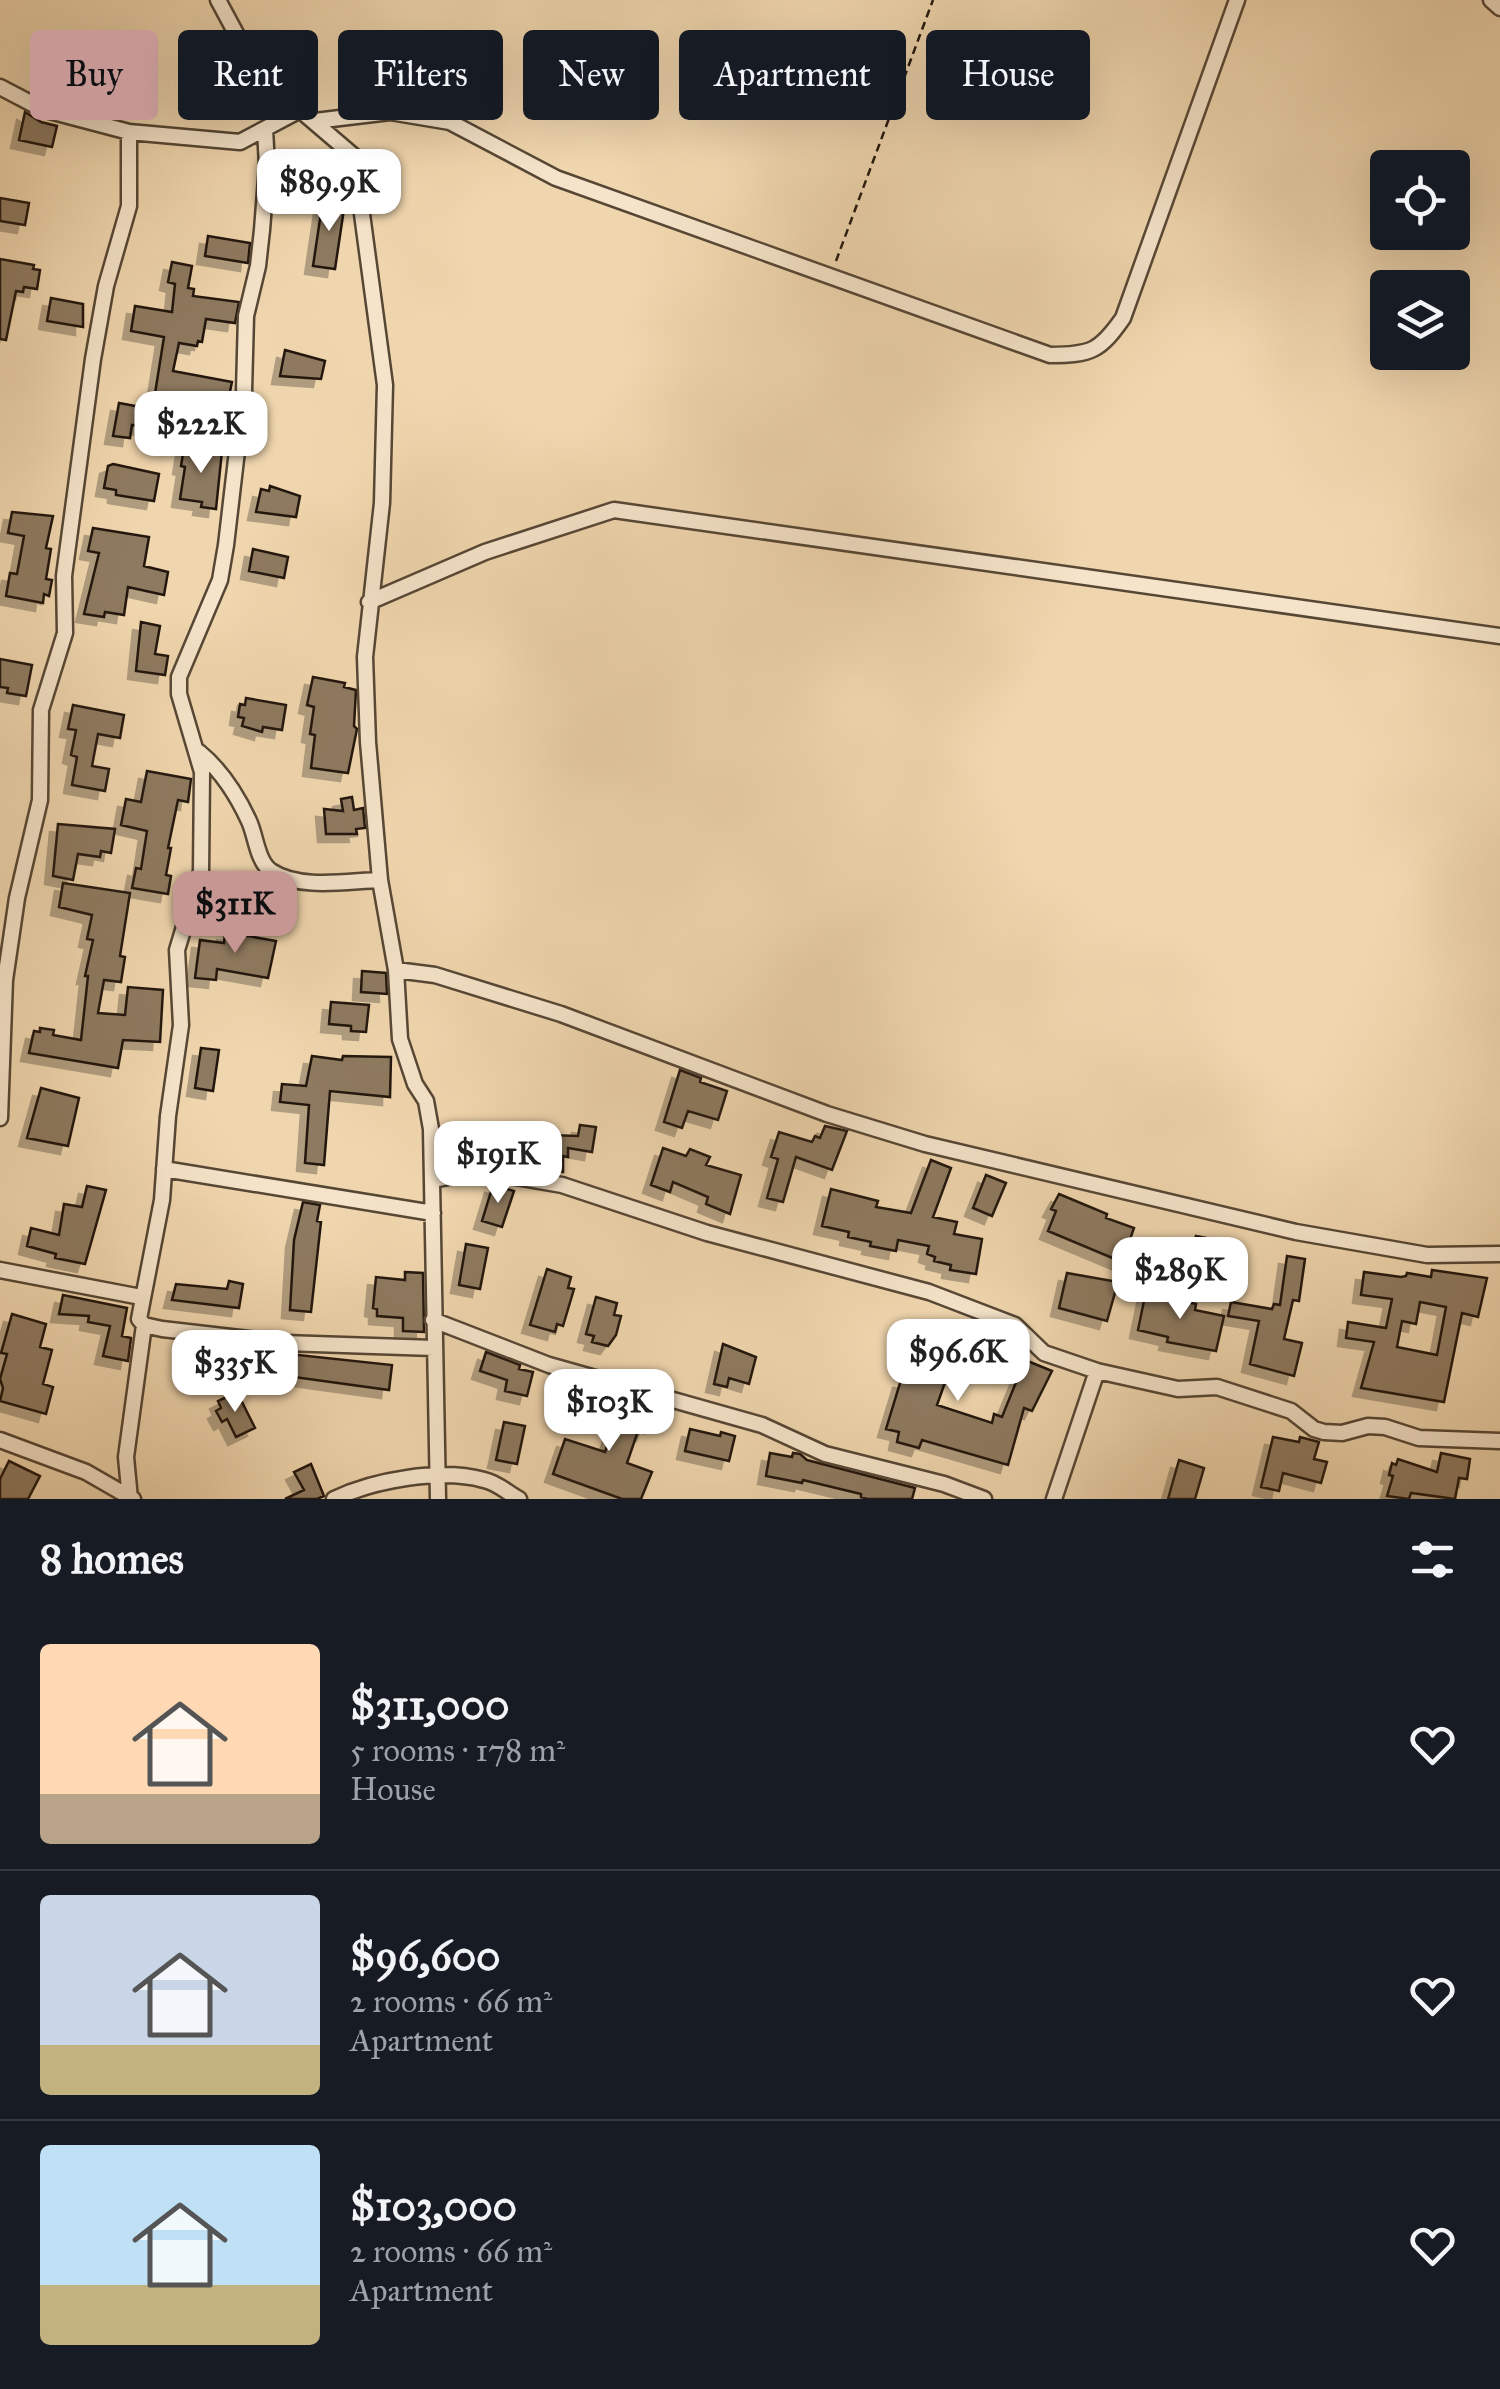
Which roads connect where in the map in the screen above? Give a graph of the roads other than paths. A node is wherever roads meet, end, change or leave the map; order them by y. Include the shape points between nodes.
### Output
1 (218, 0) edge
2 (1238, 0) edge
3 (1491, 0) edge
4 (1500, 8) edge
5 (235, 30) edge
6 (0, 87) edge
7 (282, 120) edge
8 (312, 120) edge
9 (315, 122) junction
10 (265, 129) junction
11 (130, 132) junction
12 (369, 602) junction
13 (1500, 636) edge
14 (198, 752) junction
15 (380, 880) junction
16 (396, 970) junction
17 (2, 1056) edge
18 (0, 1118) edge
19 (164, 1169) junction
20 (432, 1180) junction
21 (433, 1213) junction
22 (1500, 1254) edge
23 (0, 1270) edge
24 (141, 1297) junction
25 (433, 1320) junction
26 (144, 1325) junction
27 (434, 1348) junction
28 (1097, 1371) junction
29 (0, 1440) edge
30 (1500, 1441) edge
31 (437, 1474) junction
32 (131, 1499) edge
33 (334, 1499) edge
34 (438, 1499) edge
35 (519, 1499) edge
36 (984, 1499) edge
37 (1054, 1499) edge

1 - 5 street
2 - 9 street via 1123,318 1105,344 1082,355 1050,356 556,178 450,122 390,112
3 - 4 street
6 - 11 street via 42,109
7 - 10 street
8 - 9 street
9 - 12 street via 355,158 366,185 362,214 385,385 382,503
10 - 11 street via 240,142
10 - 14 street via 262,230 246,316 226,545 220,580 179,677
11 - 17 street via 128,206 106,286 64,576 65,633 41,710 40,800 16,898
12 - 13 street via 485,552 614,510
12 - 15 street via 367,708
14 - 15 street via 224,779 270,870 310,882
14 - 19 street via 202,871 178,950 180,1024
15 - 16 street
16 - 20 street via 400,1039 426,1101
16 - 22 street via 435,975 562,1014 924,1144 1296,1232 1427,1255
17 - 18 street
19 - 21 street
19 - 24 street
20 - 21 street
20 - 28 street via 482,1172 562,1185 707,1234 929,1292 1015,1324 1044,1352
21 - 25 street
23 - 24 street
24 - 26 street
25 - 27 street
25 - 36 street via 549,1365 762,1425 825,1454
26 - 27 street via 284,1342
26 - 32 street via 126,1457
27 - 31 street
28 - 30 street via 1178,1388 1218,1387 1291,1410 1324,1432 1368,1426 1419,1438
28 - 37 street
29 - 32 street via 86,1472
31 - 33 street
31 - 34 street
31 - 35 street via 482,1479

